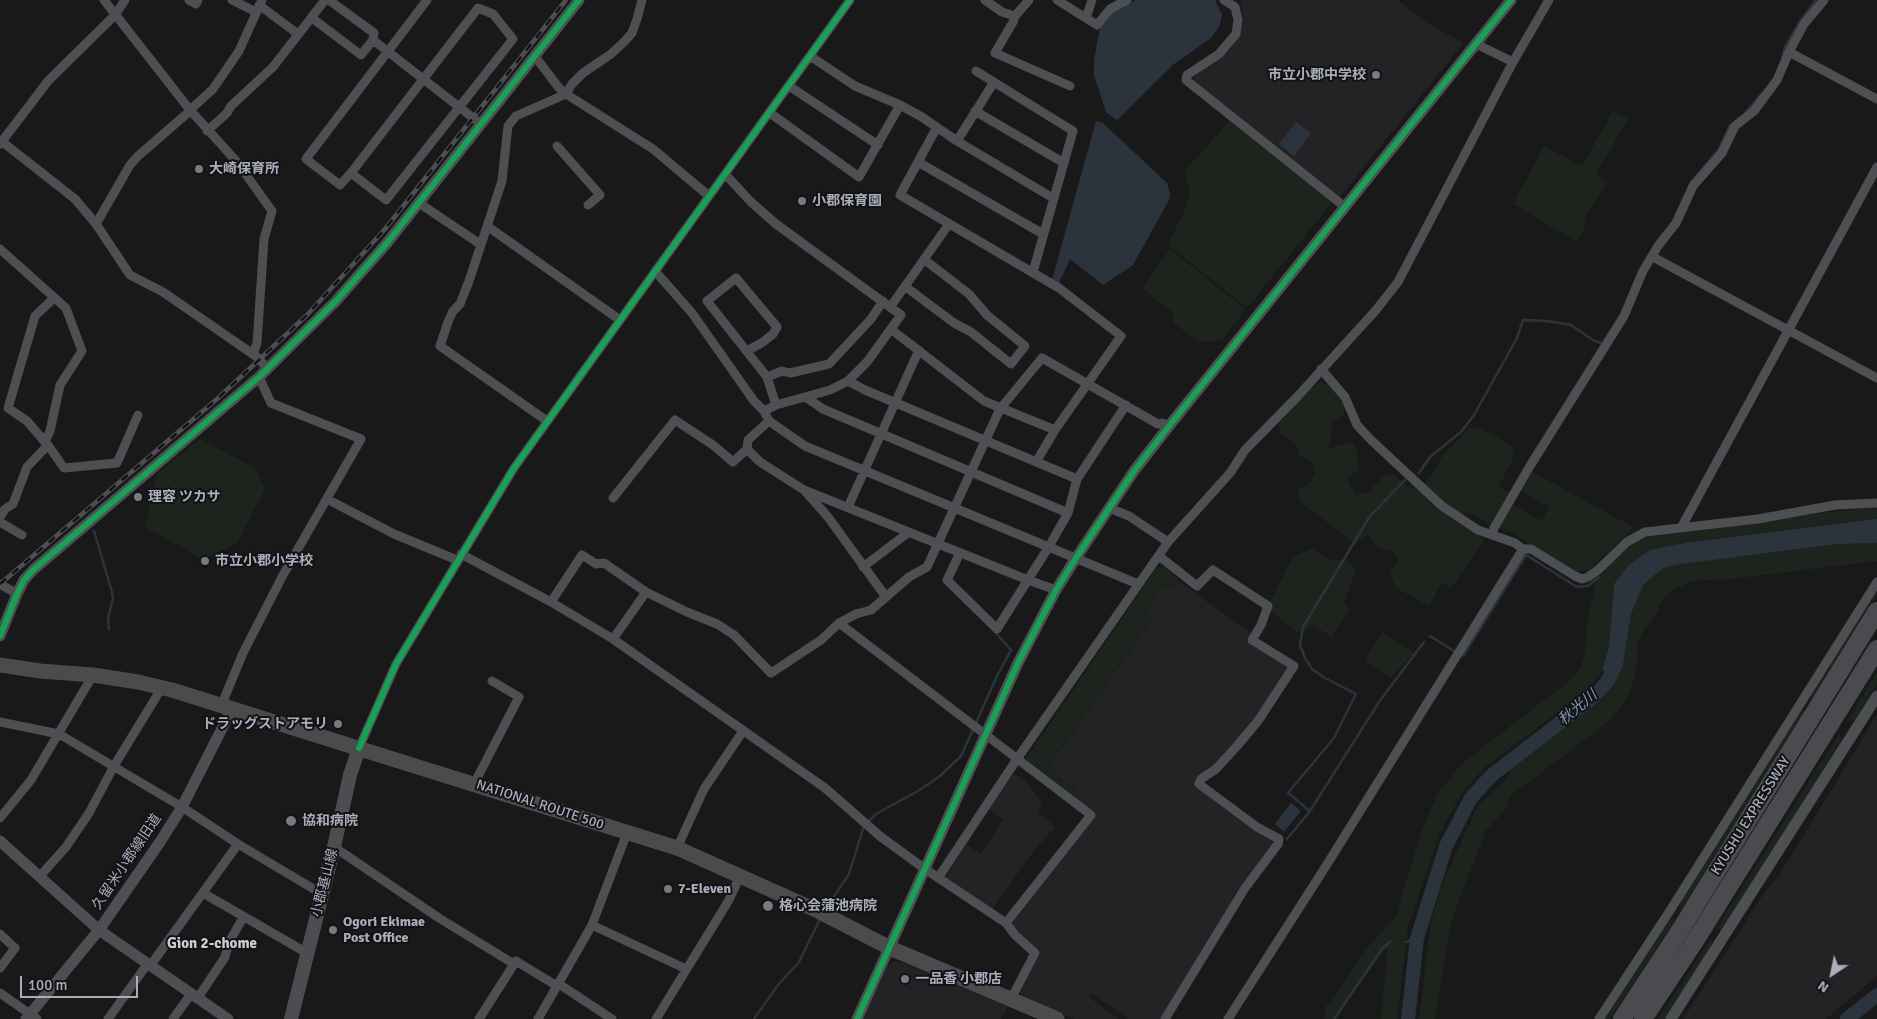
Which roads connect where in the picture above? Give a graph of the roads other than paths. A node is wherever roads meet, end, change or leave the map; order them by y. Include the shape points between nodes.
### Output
1 (104, 0) edge
2 (125, 0) edge
3 (189, 0) edge
4 (198, 0) edge
5 (232, 0) edge
6 (325, 0) edge
7 (329, 0) edge
8 (428, 0) edge
9 (579, 0) edge
10 (642, 0) edge
11 (850, 0) edge
12 (985, 0) edge
13 (1029, 0) edge
14 (1057, 0) edge
15 (1092, 0) edge
16 (1127, 0) edge
17 (1224, 0) edge
18 (1511, 0) edge
19 (1549, 0) edge
20 (1824, 0) edge
21 (259, 6) edge
22 (114, 15) junction
23 (1015, 16) junction
24 (312, 18) junction
25 (1086, 18) junction
26 (298, 34) junction
27 (373, 40) junction
28 (1476, 44) junction
29 (389, 52) junction
30 (1789, 52) junction
31 (534, 55) junction
32 (810, 56) junction
33 (1514, 62) junction
34 (976, 71) dead end
35 (424, 78) junction
36 (994, 82) junction
37 (789, 86) junction
38 (1070, 86) dead end
39 (566, 94) junction
40 (1877, 99) edge
41 (900, 105) junction
42 (460, 107) junction
43 (190, 110) junction
44 (975, 111) junction
45 (770, 113) junction
46 (481, 124) junction
47 (938, 127) junction
48 (207, 130) junction
49 (957, 141) junction
50 (1, 142) edge
51 (878, 145) junction
52 (557, 146) dead end
53 (918, 162) junction
54 (1064, 163) junction
55 (1877, 167) edge
56 (351, 173) junction
57 (725, 174) junction
58 (709, 196) junction
59 (1053, 198) junction
60 (419, 203) junction
61 (588, 205) dead end
62 (1345, 207) junction
63 (96, 224) junction
64 (949, 224) junction
65 (488, 226) junction
66 (1043, 234) junction
67 (480, 244) junction
68 (0, 250) edge
69 (1653, 257) junction
70 (925, 260) junction
71 (655, 271) junction
72 (1032, 272) junction
73 (906, 287) junction
74 (54, 298) junction
75 (887, 304) junction
76 (620, 320) junction
77 (892, 330) junction
78 (1788, 330) junction
79 (919, 350) junction
80 (747, 351) junction
81 (253, 354) junction
82 (1321, 369) junction
83 (263, 373) junction
84 (767, 377) junction
85 (1877, 378) edge
86 (848, 380) junction
87 (1087, 382) junction
88 (806, 398) junction
89 (896, 403) junction
90 (776, 404) junction
91 (1126, 405) junction
92 (1000, 409) junction
93 (764, 411) junction
94 (138, 415) dead end
95 (547, 421) junction
96 (769, 421) junction
97 (1169, 426) junction
98 (1055, 430) junction
99 (882, 434) junction
100 (985, 440) junction
101 (46, 444) junction
102 (747, 449) junction
103 (1036, 462) junction
104 (866, 470) junction
105 (970, 472) junction
106 (1077, 480) junction
107 (804, 490) junction
108 (613, 498) dead end
109 (327, 499) junction
110 (1877, 503) edge
111 (848, 507) junction
112 (954, 507) junction
113 (1109, 508) junction
114 (1068, 513) junction
115 (0, 516) edge
116 (0, 522) edge
117 (1681, 528) junction
118 (909, 532) junction
119 (22, 535) dead end
120 (1492, 535) junction
121 (1168, 542) junction
122 (939, 544) junction
123 (1048, 548) junction
124 (1523, 548) junction
125 (960, 553) junction
126 (1159, 556) junction
127 (459, 557) junction
128 (1076, 558) junction
129 (863, 567) junction
130 (1028, 580) junction
131 (1877, 582) edge
132 (0, 584) edge
133 (1138, 584) junction
134 (1056, 590) junction
135 (646, 592) junction
136 (17, 594) junction
137 (886, 597) junction
138 (551, 602) junction
139 (1877, 611) edge
140 (839, 623) junction
141 (0, 636) edge
142 (613, 639) junction
143 (1877, 649) edge
144 (0, 665) edge
145 (93, 675) junction
146 (492, 681) dead end
147 (160, 688) junction
148 (1877, 696) edge
149 (226, 708) junction
150 (0, 722) edge
151 (743, 731) junction
152 (59, 734) junction
153 (985, 734) junction
154 (359, 748) junction
155 (1017, 759) junction
156 (114, 766) junction
157 (474, 784) junction
158 (182, 807) junction
159 (0, 818) edge
160 (627, 833) junction
161 (0, 841) edge
162 (238, 844) junction
163 (334, 847) junction
164 (677, 848) junction
165 (924, 869) junction
166 (40, 876) junction
167 (740, 876) junction
168 (938, 878) junction
169 (203, 893) junction
170 (322, 894) junction
171 (243, 918) junction
172 (1006, 923) junction
173 (592, 925) junction
174 (99, 930) junction
175 (0, 934) edge
176 (890, 948) junction
177 (307, 954) junction
178 (149, 964) junction
179 (514, 964) junction
180 (0, 968) edge
181 (686, 969) junction
182 (558, 985) junction
183 (0, 993) edge
184 (194, 996) junction
185 (1011, 999) junction
186 (31, 1018) edge
187 (108, 1019) edge
188 (173, 1019) edge
189 (228, 1019) edge
190 (291, 1019) edge
191 (479, 1019) edge
192 (538, 1019) edge
193 (612, 1019) edge
194 (656, 1019) edge
195 (858, 1019) edge
196 (1057, 1019) edge
197 (1165, 1019) edge
198 (1228, 1019) edge
199 (1598, 1019) edge
200 (1622, 1019) edge
201 (1644, 1019) edge
202 (1671, 1019) edge

1 - 22 street
2 - 22 street
3 - 4 street via 196,4
5 - 21 street
6 - 24 street
7 - 27 street via 374,33
8 - 29 street
9 - 31 street
10 - 39 street via 638,19 625,41 583,73
11 - 32 street
12 - 23 street via 1002,12
13 - 23 street
14 - 25 street
15 - 25 street
16 - 25 street via 1110,9 1098,25
17 - 62 street via 1235,7 1238,20 1236,34 1219,54 1186,75 1186,80
18 - 28 street
19 - 33 street
20 - 30 street via 1804,24
21 - 26 street
21 - 43 street via 239,51 213,89
22 - 43 street
22 - 50 street via 48,81
23 - 38 street via 995,53
24 - 26 street
24 - 27 street via 361,55
26 - 48 street via 273,67
27 - 29 street
28 - 33 street
28 - 62 street
29 - 35 street
29 - 56 street via 306,159 340,185
30 - 40 street
30 - 69 street via 1777,80 1754,111 1735,126 1722,152 1693,186 1676,223
31 - 39 street
31 - 46 street
32 - 37 street
32 - 41 street via 855,86
33 - 82 street via 1398,282
34 - 36 street
35 - 42 street
35 - 42 street via 478,8 493,14 513,39
35 - 56 street
36 - 44 street
36 - 54 street via 1074,131
37 - 45 street
37 - 51 street
39 - 58 street via 653,149
39 - 65 street via 516,116 508,126 502,181
41 - 47 street
41 - 51 street
42 - 46 street
42 - 56 street via 386,200
43 - 48 street
43 - 63 street via 130,165
44 - 49 street
44 - 54 street
45 - 51 street via 859,177
45 - 57 street
46 - 60 street
47 - 49 street
47 - 53 street
48 - 81 street via 237,162 272,211 264,239 258,344
49 - 59 street
50 - 63 street via 75,199
52 - 61 street via 600,194
53 - 64 street via 900,194
53 - 66 street
54 - 59 street
55 - 78 street
57 - 58 street
57 - 75 street via 776,224
58 - 71 street
59 - 66 street
60 - 67 street
60 - 83 street via 336,301
62 - 97 street
63 - 81 street via 130,275 163,292
64 - 70 street
64 - 72 street
65 - 67 street
65 - 76 street
66 - 72 street
67 - 95 street via 463,296 448,322 440,346
68 - 74 street
69 - 78 street
69 - 120 street via 1624,316 1530,466
70 - 73 street
70 - 73 street via 969,294 987,315 1025,346 1011,364
71 - 76 street
71 - 93 street via 692,313
72 - 87 street via 1059,288 1121,336
73 - 75 street
74 - 101 street via 66,308 82,352 60,386
74 - 101 street via 36,316 8,408 27,421
75 - 77 street via 901,315
75 - 84 street via 829,364 790,373 782,371
76 - 95 street
77 - 79 street
77 - 86 street
78 - 85 street
78 - 117 street
79 - 89 street
79 - 92 street via 984,401
80 - 80 street via 707,301 736,278 777,327 773,334
80 - 84 street
81 - 83 street via 260,360
82 - 120 street via 1345,396 1357,425 1370,439 1442,506 1478,530
82 - 121 street via 1245,450 1230,473
83 - 109 street via 271,403 361,439
83 - 136 street via 33,570
84 - 90 street
86 - 88 street
86 - 89 street
87 - 91 street
87 - 92 street via 1042,358
87 - 98 street
88 - 90 street
88 - 99 street via 822,409
89 - 99 street
89 - 100 street
90 - 93 street
91 - 97 street via 1158,424
91 - 106 street
92 - 98 street
92 - 100 street
93 - 96 street
94 - 101 street via 116,463 64,468
95 - 127 street
96 - 102 street via 748,440
96 - 104 street via 805,446
97 - 113 street
98 - 103 street
99 - 104 street
99 - 105 street
100 - 103 street
100 - 105 street
101 - 115 street via 27,468 13,504
102 - 107 street via 760,462
102 - 108 street via 733,462 675,420
103 - 106 street
104 - 111 street
104 - 112 street
105 - 112 street
105 - 114 street
106 - 114 street
107 - 111 street
107 - 129 street via 828,517
109 - 127 street via 394,534
109 - 149 street via 243,653
110 - 117 street via 1835,505
111 - 118 street
112 - 122 street
112 - 123 street
113 - 121 street via 1129,516
113 - 128 street
114 - 123 street
116 - 119 street
117 - 124 street via 1640,534 1598,570 1582,578 1531,549
118 - 122 street
118 - 129 street
120 - 124 street
121 - 126 street
122 - 125 street
122 - 137 street via 927,567 909,577
123 - 128 street
123 - 130 street
124 - 198 street
125 - 130 street
125 - 130 street via 947,580 997,629
126 - 133 street
126 - 197 street via 1197,586 1213,570 1268,606 1252,640 1294,666 1253,727 1216,769 1200,779 1199,784 1256,827 1280,839 1245,888
127 - 138 street
127 - 154 street via 396,664
128 - 133 street
128 - 134 street
129 - 137 street
130 - 134 street
131 - 199 street
132 - 136 street
133 - 155 street
134 - 153 street
135 - 138 street via 604,563 596,564 582,555
135 - 140 street via 710,620 734,635 771,673 821,640
135 - 142 street
136 - 141 street
137 - 140 street via 871,610
138 - 142 street
139 - 200 highway, KYUSHU EXPRESSWAY
140 - 153 street
142 - 151 street
143 - 201 highway, KYUSHU EXPRESSWAY
144 - 145 highway, NATIONAL ROUTE 500
145 - 147 highway, NATIONAL ROUTE 500
145 - 152 street
146 - 157 street via 519,697
147 - 149 highway, NATIONAL ROUTE 500
147 - 156 street
148 - 202 street
149 - 154 highway, NATIONAL ROUTE 500
149 - 158 street, 久留米小郡線旧道
150 - 152 street
151 - 164 street via 704,789
151 - 165 street via 825,788
152 - 156 street
152 - 159 street via 31,780
153 - 155 street
153 - 165 street
154 - 157 highway, NATIONAL ROUTE 500
154 - 163 main road, 小郡基山線
155 - 168 street
155 - 172 street via 1091,815
156 - 158 street
156 - 166 street via 76,833
157 - 160 highway, NATIONAL ROUTE 500
158 - 162 street
158 - 174 street, 久留米小郡線旧道
160 - 164 highway, NATIONAL ROUTE 500
160 - 173 street
161 - 166 street
162 - 169 street
162 - 170 street
163 - 170 main road, 小郡基山線
163 - 179 street
164 - 167 highway, NATIONAL ROUTE 500
165 - 168 street
165 - 176 street
166 - 174 street
167 - 176 highway, NATIONAL ROUTE 500
167 - 181 street via 729,900
168 - 172 street
169 - 171 street
169 - 178 street
170 - 177 main road, 小郡基山線
171 - 177 street
171 - 184 street via 228,942 225,957
172 - 185 street via 1036,953
173 - 181 street
173 - 182 street
174 - 178 street
174 - 186 street, 久留米小郡線旧道
175 - 180 street via 15,948
176 - 185 highway, NATIONAL ROUTE 500
176 - 195 street
177 - 190 main road, 小郡基山線
178 - 184 street
178 - 187 street
179 - 182 street via 516,960
179 - 191 street
181 - 194 street
182 - 192 street
182 - 193 street
183 - 186 street
184 - 188 street
184 - 189 street
185 - 196 highway, NATIONAL ROUTE 500

